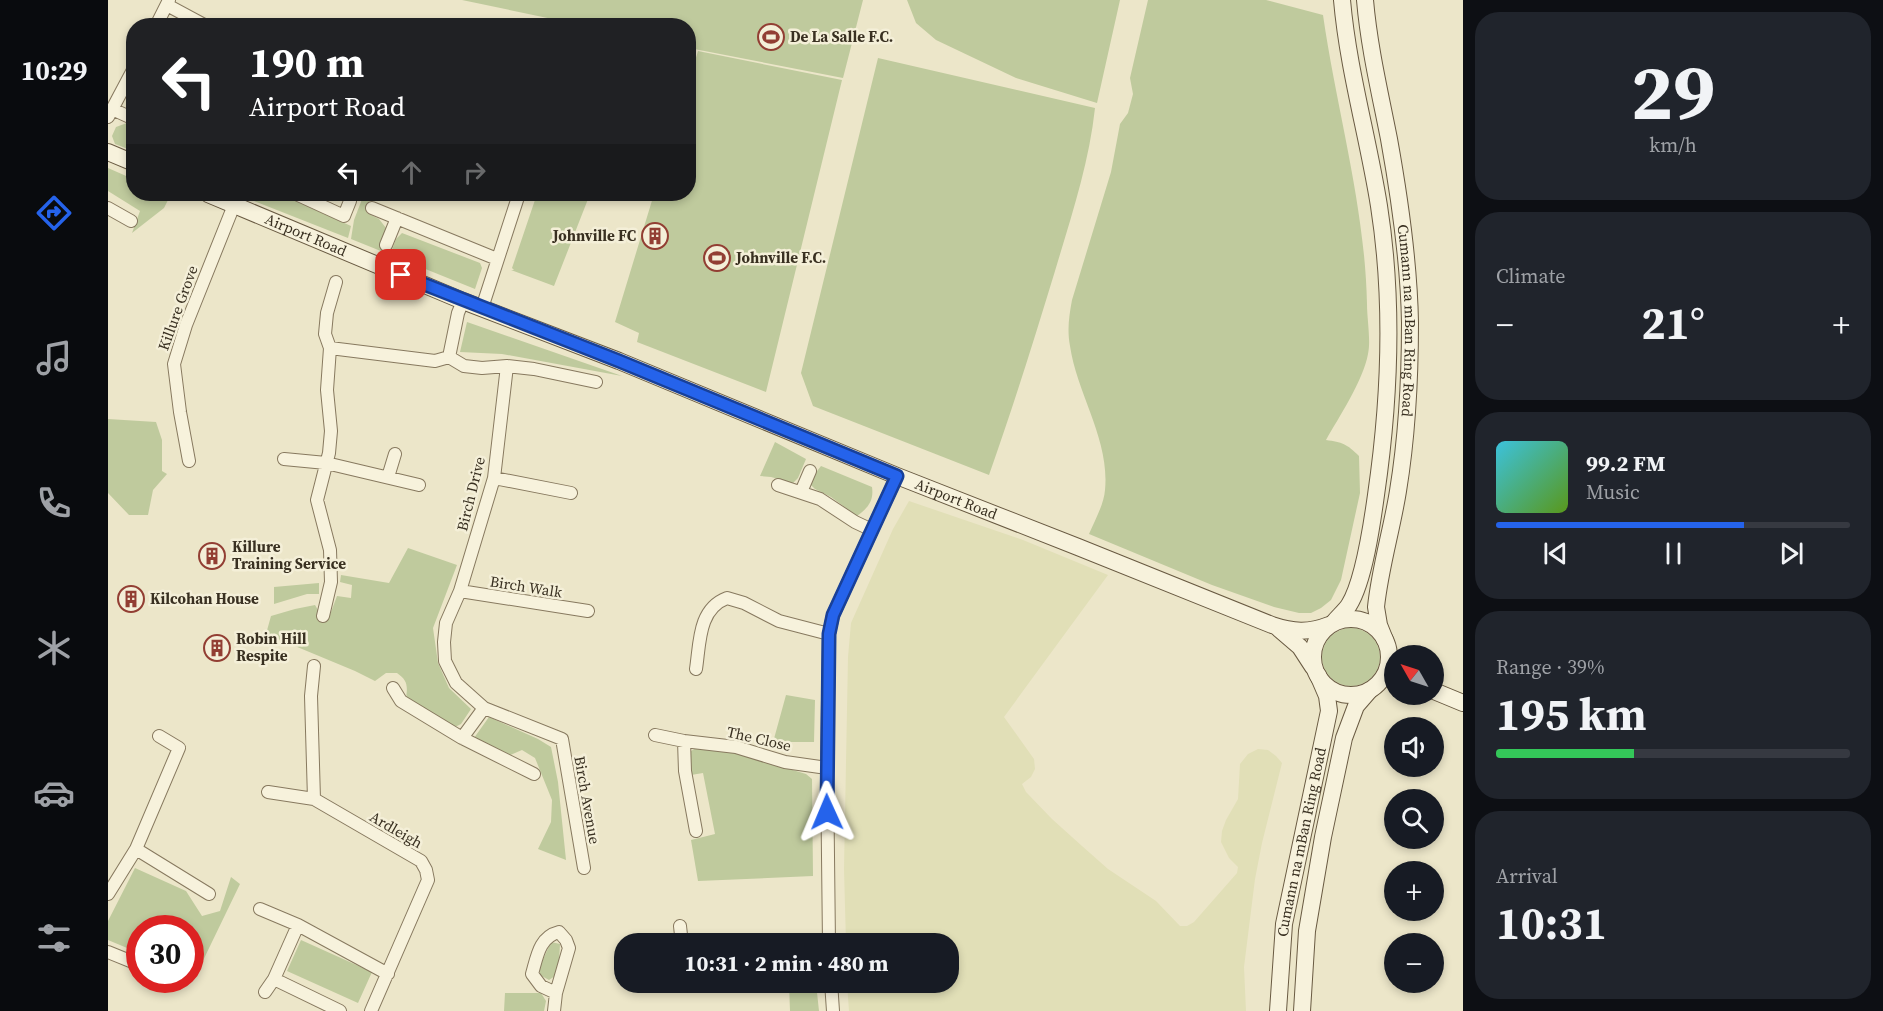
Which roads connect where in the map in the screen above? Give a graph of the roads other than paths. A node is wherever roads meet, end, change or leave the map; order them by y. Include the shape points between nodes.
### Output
1 (1342, 0) edge
2 (1365, 0) edge
3 (168, 2) edge
4 (160, 18) edge
5 (193, 18) edge
6 (126, 83) edge
7 (110, 113) edge
8 (126, 117) edge
9 (108, 152) edge
10 (126, 160) edge
11 (225, 201) edge
12 (311, 201) edge
13 (350, 201) dead end
14 (517, 201) edge
15 (234, 205) junction
16 (108, 208) edge
17 (372, 208) dead end
18 (397, 218) junction
19 (130, 221) dead end
20 (386, 245) dead end
21 (498, 259) junction
22 (336, 282) dead end
23 (463, 301) junction
24 (482, 308) junction
25 (330, 348) junction
26 (449, 357) junction
27 (507, 366) junction
28 (596, 382) dead end
29 (395, 454) dead end
30 (284, 459) dead end
31 (189, 461) dead end
32 (326, 463) junction
33 (810, 471) dead end
34 (897, 476) junction
35 (388, 477) junction
36 (494, 477) junction
37 (419, 485) dead end
38 (778, 485) dead end
39 (801, 492) junction
40 (571, 493) dead end
41 (872, 530) junction
42 (460, 591) junction
43 (588, 611) dead end
44 (323, 616) dead end
45 (1332, 624) junction
46 (1272, 625) junction
47 (829, 634) junction
48 (1388, 645) edge
49 (1389, 645) edge
50 (314, 666) dead end
51 (696, 669) dead end
52 (1316, 673) junction
53 (1384, 676) edge
54 (1384, 686) edge
55 (393, 688) dead end
56 (1371, 690) junction
57 (1444, 695) edge
58 (1463, 703) edge
59 (483, 708) junction
60 (655, 735) dead end
61 (159, 736) dead end
62 (462, 738) junction
63 (684, 741) junction
64 (827, 768) junction
65 (534, 774) dead end
66 (268, 792) dead end
67 (314, 799) junction
68 (696, 831) dead end
69 (136, 849) junction
70 (584, 868) dead end
71 (108, 894) edge
72 (209, 894) dead end
73 (260, 909) dead end
74 (298, 925) junction
75 (680, 926) dead end
76 (681, 933) edge
77 (829, 933) edge
78 (108, 952) edge
79 (126, 959) edge
80 (388, 974) junction
81 (273, 979) junction
82 (265, 992) dead end
83 (556, 993) junction
84 (831, 993) edge
85 (340, 1011) edge
86 (371, 1011) edge
87 (554, 1011) edge
88 (832, 1011) edge
89 (1278, 1011) edge
90 (1302, 1011) edge

1 - 45 main road, Cumann na mBan Ring Road via 1379,208 1387,284 1388,356 1382,455 1360,579 1352,599
2 - 49 main road, Cumann na mBan Ring Road via 1400,204 1410,322 1405,438 1376,607
3 - 4 street
3 - 5 street
6 - 7 street
7 - 8 street
9 - 10 main road
11 - 15 main road, Airport Road
12 - 13 street via 344,216
14 - 21 street
15 - 23 main road, Airport Road
15 - 31 street, Killure Grove via 174,364
16 - 19 street
17 - 18 street
18 - 20 street
18 - 21 street
21 - 24 street
22 - 25 street via 324,334
23 - 24 main road, Airport Road
23 - 26 street
24 - 34 main road, Airport Road
25 - 26 street via 435,361
25 - 32 street via 327,390 331,431
26 - 27 street via 464,366
27 - 28 street
27 - 36 street, Birch Drive
29 - 35 street
30 - 32 street
32 - 35 street
32 - 44 street via 317,500 330,550 330,582
33 - 39 street
34 - 41 street
34 - 46 main road, Airport Road
35 - 37 street
36 - 40 street
36 - 42 street, Birch Drive
38 - 39 street
39 - 41 street via 828,502
41 - 47 street via 833,615
42 - 43 street, Birch Walk
42 - 59 street, Birch Avenue via 446,623 445,661 456,683
45 - 46 main road, Airport Road via 1305,632
45 - 48 main road via 1348,619 1370,624
45 - 52 main road via 1315,646
46 - 52 main road, Airport Road via 1292,639
47 - 51 street via 779,621 727,598 712,606 703,621
47 - 64 street
50 - 67 street
52 - 56 main road via 1338,693 1355,695
52 - 89 main road, Cumann na mBan Ring Road via 1329,711 1284,924
53 - 56 main road
54 - 56 main road
55 - 62 street via 401,701
56 - 90 main road, Cumann na mBan Ring Road via 1356,706 1344,738 1307,931
57 - 58 main road
59 - 62 street
59 - 70 street, Birch Avenue via 562,739
60 - 63 street, The Close
61 - 69 street via 179,748
62 - 65 street
63 - 64 street, The Close via 736,747 785,762
63 - 68 street
64 - 77 street
66 - 67 street, Ardleigh
67 - 80 street, Ardleigh via 420,861 426,870 428,880
69 - 71 street
69 - 72 street
73 - 74 street
74 - 80 street
74 - 81 street
75 - 76 street
78 - 79 street
80 - 86 street, Ardleigh
81 - 82 street
81 - 85 street
83 - 83 street via 541,987 532,974 542,943 559,932 569,948
83 - 87 street
84 - 88 street

